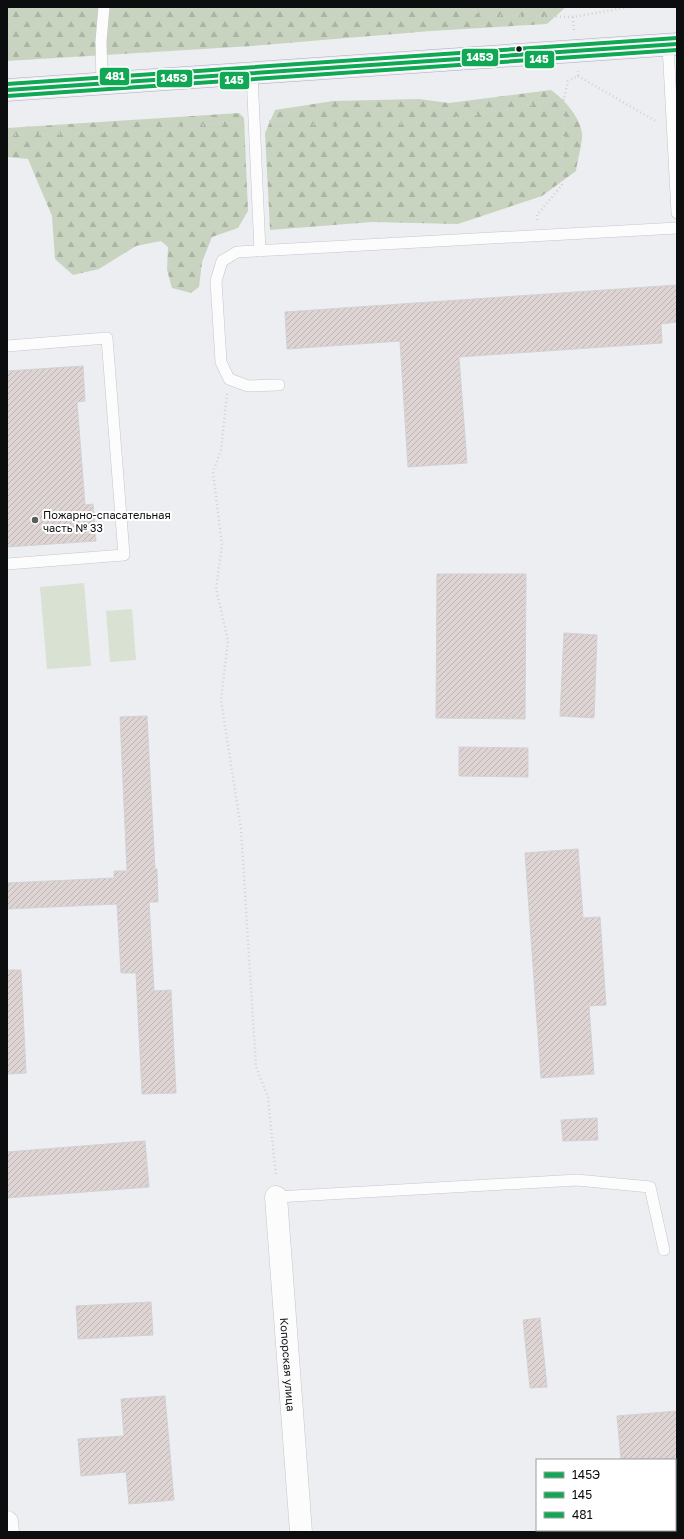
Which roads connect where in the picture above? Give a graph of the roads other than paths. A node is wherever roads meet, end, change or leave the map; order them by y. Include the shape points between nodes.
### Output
1 (104, 7) edge
2 (672, 44) edge
3 (252, 74) junction
4 (102, 84) junction
5 (7, 90) edge
6 (677, 213) edge
7 (677, 228) edge
8 (260, 251) junction
9 (7, 346) edge
10 (279, 384) dead end
11 (7, 564) edge
12 (276, 1197) joint
13 (664, 1250) dead end
14 (7, 1522) edge
15 (8, 1532) edge
16 (302, 1532) edge

1 - 4 lane via 101,41
2 - 3 main road
2 - 6 lane
3 - 4 main road
3 - 8 lane
4 - 5 main road
7 - 8 lane
8 - 10 lane via 237,252 222,261 216,281 221,362 229,380 248,386
9 - 11 lane via 107,338 124,555
12 - 13 lane via 577,1180 650,1187
12 - 16 street, Копорская улица
14 - 15 street

